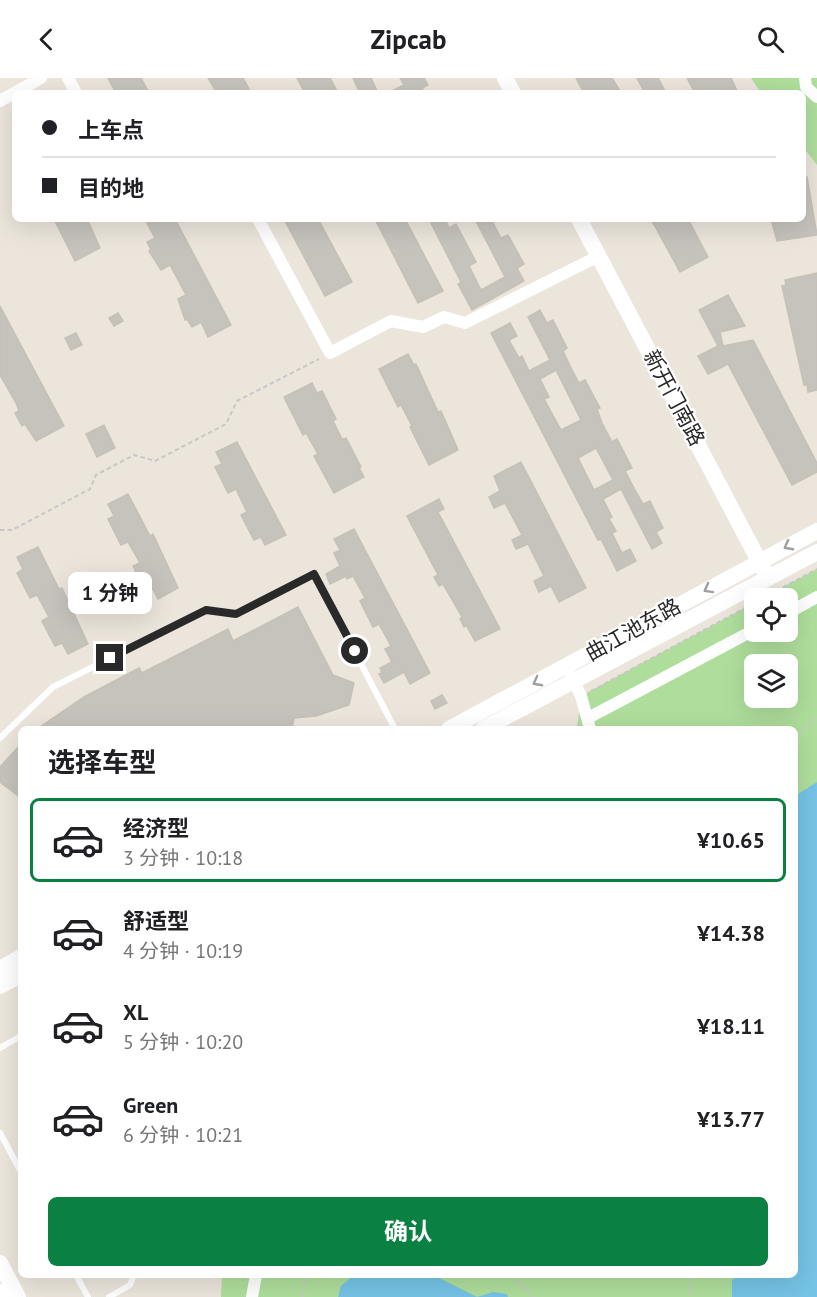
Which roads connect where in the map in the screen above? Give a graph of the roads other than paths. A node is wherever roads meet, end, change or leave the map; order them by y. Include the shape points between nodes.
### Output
1 (41, 78) edge
2 (805, 78) edge
3 (19, 90) edge
4 (817, 97) edge
5 (260, 222) edge
6 (581, 222) edge
7 (599, 256) junction
8 (817, 531) edge
9 (817, 552) edge
10 (759, 561) junction
11 (768, 578) junction
12 (817, 597) edge
13 (798, 607) edge
14 (744, 636) edge
15 (574, 681) junction
16 (589, 724) edge
17 (393, 726) edge
18 (457, 726) edge
19 (489, 726) edge
20 (0, 738) edge
21 (18, 959) edge
22 (0, 969) edge
23 (18, 977) edge
24 (0, 986) edge
25 (18, 1038) edge
26 (0, 1048) edge
27 (0, 1133) edge
28 (18, 1166) edge
29 (0, 1263) edge
30 (78, 1278) edge
31 (133, 1278) edge
32 (255, 1278) edge
33 (0, 1292) edge
34 (2, 1297) edge
35 (18, 1297) edge
36 (88, 1297) edge
37 (108, 1297) edge
38 (252, 1297) edge

1 - 3 street
2 - 4 street via 806,87
5 - 7 street via 330,353 391,321 423,327 444,317 465,323
6 - 7 main road, 新开门南路
7 - 10 main road, 新开门南路
8 -> 10 main road, 曲江池东路
9 - 11 main road, 曲江池东路
10 - 11 main road, 新开门南路
10 -> 15 main road, 曲江池东路
11 - 15 main road, 曲江池东路
12 - 13 street
14 - 16 street
15 - 16 street
15 -> 18 main road, 曲江池东路
15 - 19 main road, 曲江池东路
17 - 20 lane via 314,574 236,614 206,610 53,687
21 - 22 main road
23 - 24 main road
25 - 26 lane
27 - 28 lane
29 - 35 main road
30 - 36 lane
31 - 37 lane via 130,1285
32 - 38 street
33 - 34 main road

